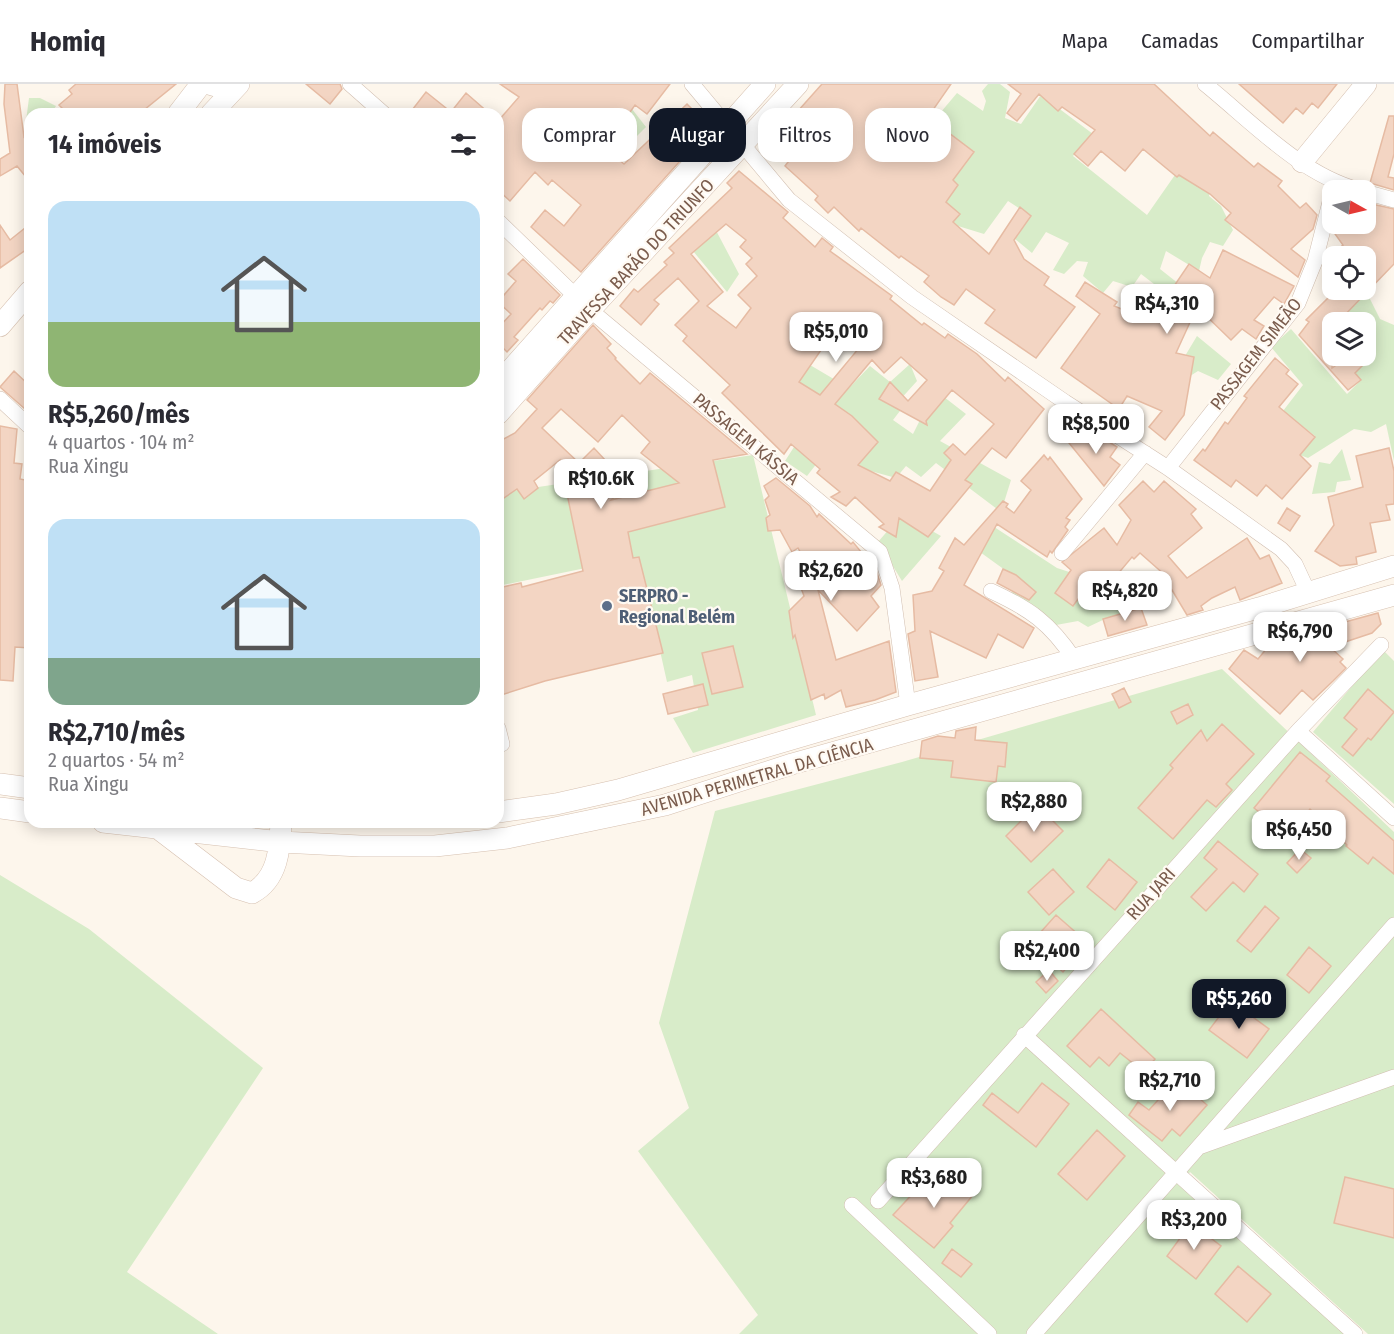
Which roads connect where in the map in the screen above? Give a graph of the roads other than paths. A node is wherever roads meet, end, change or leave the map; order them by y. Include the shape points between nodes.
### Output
1 (200, 84) edge
2 (350, 84) edge
3 (692, 84) edge
4 (765, 84) edge
5 (798, 84) edge
6 (1205, 84) edge
7 (1366, 84) edge
8 (232, 87) edge
9 (182, 108) edge
10 (216, 108) edge
11 (377, 108) edge
12 (713, 108) edge
13 (743, 108) edge
14 (746, 143) edge
15 (746, 150) edge
16 (698, 162) edge
17 (727, 162) edge
18 (1302, 162) junction
19 (1323, 180) edge
20 (1376, 195) edge
21 (1394, 200) edge
22 (504, 227) edge
23 (1322, 233) edge
24 (24, 298) edge
25 (582, 303) junction
26 (0, 326) edge
27 (504, 378) edge
28 (0, 399) edge
29 (504, 406) edge
30 (24, 421) edge
31 (1144, 453) junction
32 (1168, 468) junction
33 (1062, 554) dead end
34 (1394, 566) edge
35 (991, 591) dead end
36 (1308, 592) junction
37 (1394, 595) edge
38 (1382, 645) dead end
39 (1074, 659) junction
40 (908, 705) junction
41 (1298, 731) junction
42 (0, 784) edge
43 (24, 787) edge
44 (0, 808) edge
45 (24, 811) edge
46 (504, 811) edge
47 (1394, 818) edge
48 (145, 828) edge
49 (159, 830) junction
50 (281, 832) edge
51 (1394, 925) edge
52 (1024, 1035) junction
53 (1394, 1077) edge
54 (1198, 1148) junction
55 (1175, 1173) junction
56 (878, 1201) dead end
57 (852, 1206) dead end
58 (989, 1334) edge
59 (1034, 1334) edge
60 (1355, 1334) edge

1 - 8 street
1 - 9 main road
2 - 11 street
3 - 12 street
4 - 13 main road, TRAVESSA BARÃO DO TRIUNFO
5 - 14 main road, TRAVESSA BARÃO DO TRIUNFO
6 - 18 street
7 - 18 main road
8 - 10 main road
15 - 31 street via 789,200 912,297
16 - 25 main road, TRAVESSA BARÃO DO TRIUNFO
17 - 25 main road, TRAVESSA BARÃO DO TRIUNFO
18 - 19 street
20 - 21 street
22 - 25 street, PASSAGEM KÁSSIA
23 - 32 street, PASSAGEM SIMEÃO via 1298,303
24 - 26 main road
25 - 27 main road, TRAVESSA BARÃO DO TRIUNFO
25 - 29 main road, TRAVESSA BARÃO DO TRIUNFO
25 - 40 street, PASSAGEM KÁSSIA via 880,552 892,588
28 - 30 street
31 - 32 street
31 - 33 street
32 - 36 street via 1281,549 1295,564
34 - 36 main road, AVENIDA PERIMETRAL DA CIÊNCIA
35 - 39 street via 1028,608 1056,633
36 - 39 main road, AVENIDA PERIMETRAL DA CIÊNCIA
37 - 50 main road, AVENIDA PERIMETRAL DA CIÊNCIA via 792,764 633,813 507,838 435,846 360,846
38 - 41 street, RUA JARI
39 - 40 main road, AVENIDA PERIMETRAL DA CIÊNCIA
40 - 46 main road, AVENIDA PERIMETRAL DA CIÊNCIA via 618,790
41 - 47 street
41 - 52 street, RUA JARI
42 - 43 main road
44 - 45 main road
48 - 49 main road, AVENIDA PERIMETRAL DA CIÊNCIA
49 - 50 main road, AVENIDA PERIMETRAL DA CIÊNCIA
49 - 50 main road via 236,888 252,893 263,887 274,869
51 - 54 street
52 - 55 street
52 - 56 street, RUA JARI
53 - 54 street
54 - 55 street
55 - 59 street
55 - 60 street
57 - 58 street

